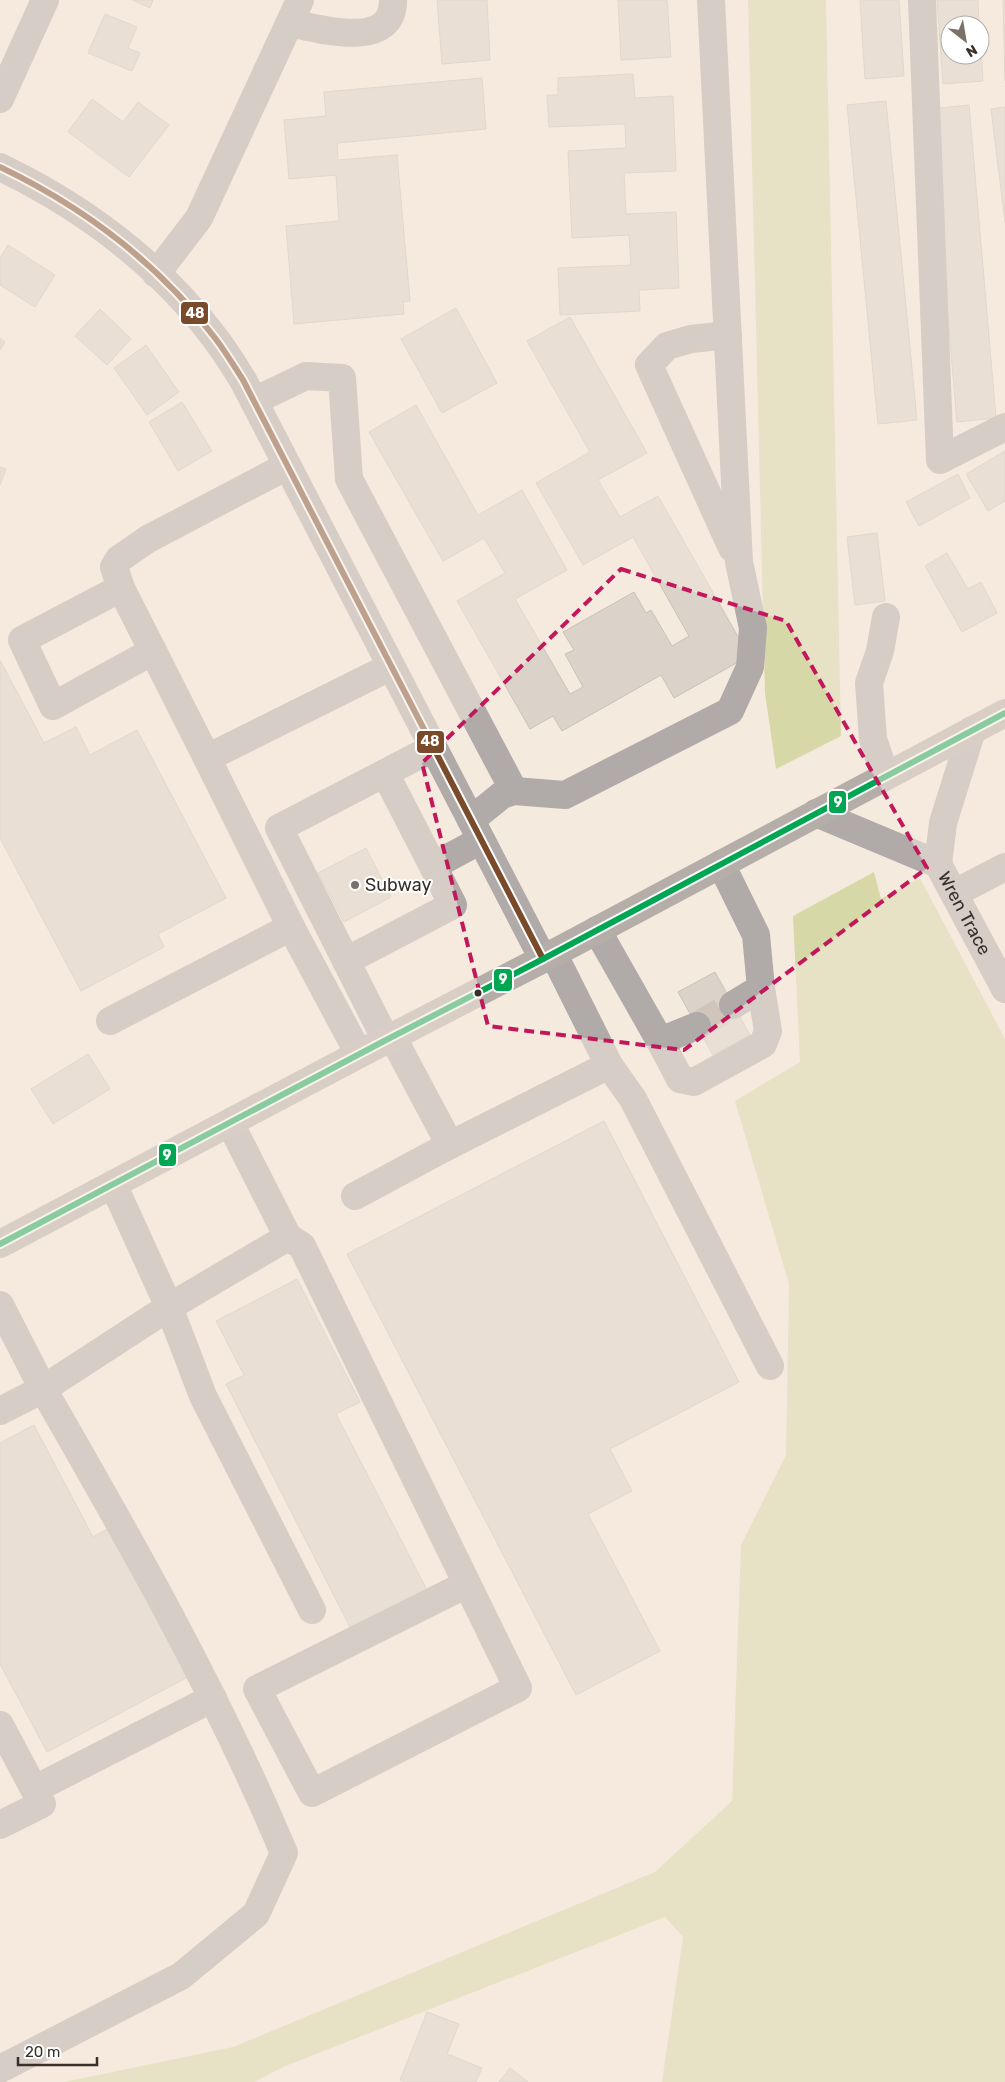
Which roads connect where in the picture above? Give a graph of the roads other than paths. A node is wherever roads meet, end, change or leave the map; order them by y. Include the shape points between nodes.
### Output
1 (45, 0) edge
2 (393, 0) edge
3 (711, 0) edge
4 (922, 0) edge
5 (295, 11) edge
6 (0, 99) edge
7 (0, 167) edge
8 (156, 274) junction
9 (728, 335) junction
10 (254, 401) junction
11 (1005, 426) edge
12 (287, 466) junction
13 (739, 562) junction
14 (121, 588) junction
15 (886, 617) dead end
16 (153, 651) junction
17 (390, 667) junction
18 (1005, 713) edge
19 (972, 730) junction
20 (433, 748) junction
21 (207, 758) junction
22 (385, 773) junction
23 (885, 776) junction
24 (514, 791) junction
25 (816, 813) junction
26 (476, 830) junction
27 (721, 864) junction
28 (938, 864) junction
29 (433, 866) junction
30 (1005, 867) edge
31 (955, 893) junction
32 (291, 927) junction
33 (597, 930) junction
34 (548, 956) junction
35 (346, 961) junction
36 (761, 988) junction
37 (1005, 989) edge
38 (733, 1006) tunnel mouth
39 (110, 1021) dead end
40 (697, 1026) tunnel mouth
41 (389, 1038) junction
42 (660, 1041) junction
43 (359, 1054) junction
44 (609, 1065) junction
45 (230, 1123) junction
46 (450, 1145) junction
47 (113, 1184) junction
48 (355, 1196) dead end
49 (288, 1237) junction
50 (0, 1244) edge
51 (0, 1305) edge
52 (170, 1307) junction
53 (770, 1366) dead end
54 (42, 1389) junction
55 (0, 1412) edge
56 (467, 1584) junction
57 (312, 1610) dead end
58 (213, 1698) junction
59 (0, 1725) edge
60 (35, 1789) junction
61 (0, 1825) edge
62 (0, 2069) edge

1 - 6 street
2 - 5 street via 386,22 369,33 329,31
3 - 9 street
4 - 11 street via 940,460
5 - 8 street via 199,218
7 - 8 street via 69,204 118,238
8 - 10 street via 192,309 216,339
9 - 13 street
9 - 13 street via 691,339 667,346 649,365
10 - 12 street
10 - 24 street via 306,376 342,378 349,479
12 - 14 street via 148,539 119,559 114,568
12 - 17 street
13 - 24 street via 753,628 750,667 730,711 565,794
14 - 16 street
14 - 16 street via 22,640 53,706
15 - 23 street via 880,651 868,683 873,739
16 - 21 street
17 - 20 street
17 - 21 street
18 - 19 main road
19 - 23 main road
19 - 28 street, Wren Trace via 943,824
20 - 22 street
20 - 26 street
21 - 32 street
22 - 29 street
22 - 35 street via 279,828
23 - 25 main road
24 - 26 street via 502,795
25 - 27 main road
25 - 28 street, Wren Trace
26 - 29 street
26 - 34 street
27 - 33 main road
27 - 36 street via 756,935
28 - 31 street, Wren Trace
29 - 35 street via 453,905
30 - 31 street
31 - 37 street, Wren Trace
32 - 39 street
32 - 43 street
33 - 34 main road
33 - 42 street
34 - 41 main road
34 - 44 street
35 - 41 street
36 - 38 street
36 - 42 street via 768,1031 764,1044 694,1082 680,1079
40 - 42 street
41 - 43 main road
41 - 46 street
43 - 45 main road
44 - 46 street
44 - 53 street via 633,1099
45 - 47 main road
45 - 49 street
46 - 48 street
47 - 50 main road
47 - 52 street
49 - 52 street
49 - 56 street via 302,1246
51 - 54 street
52 - 54 street
52 - 57 street via 203,1396
54 - 55 street
54 - 58 street via 133,1545
56 - 56 street via 518,1688 312,1793 257,1689
58 - 60 street
58 - 62 street via 284,1853 256,1914 181,1976
59 - 60 street
60 - 61 street via 42,1804

